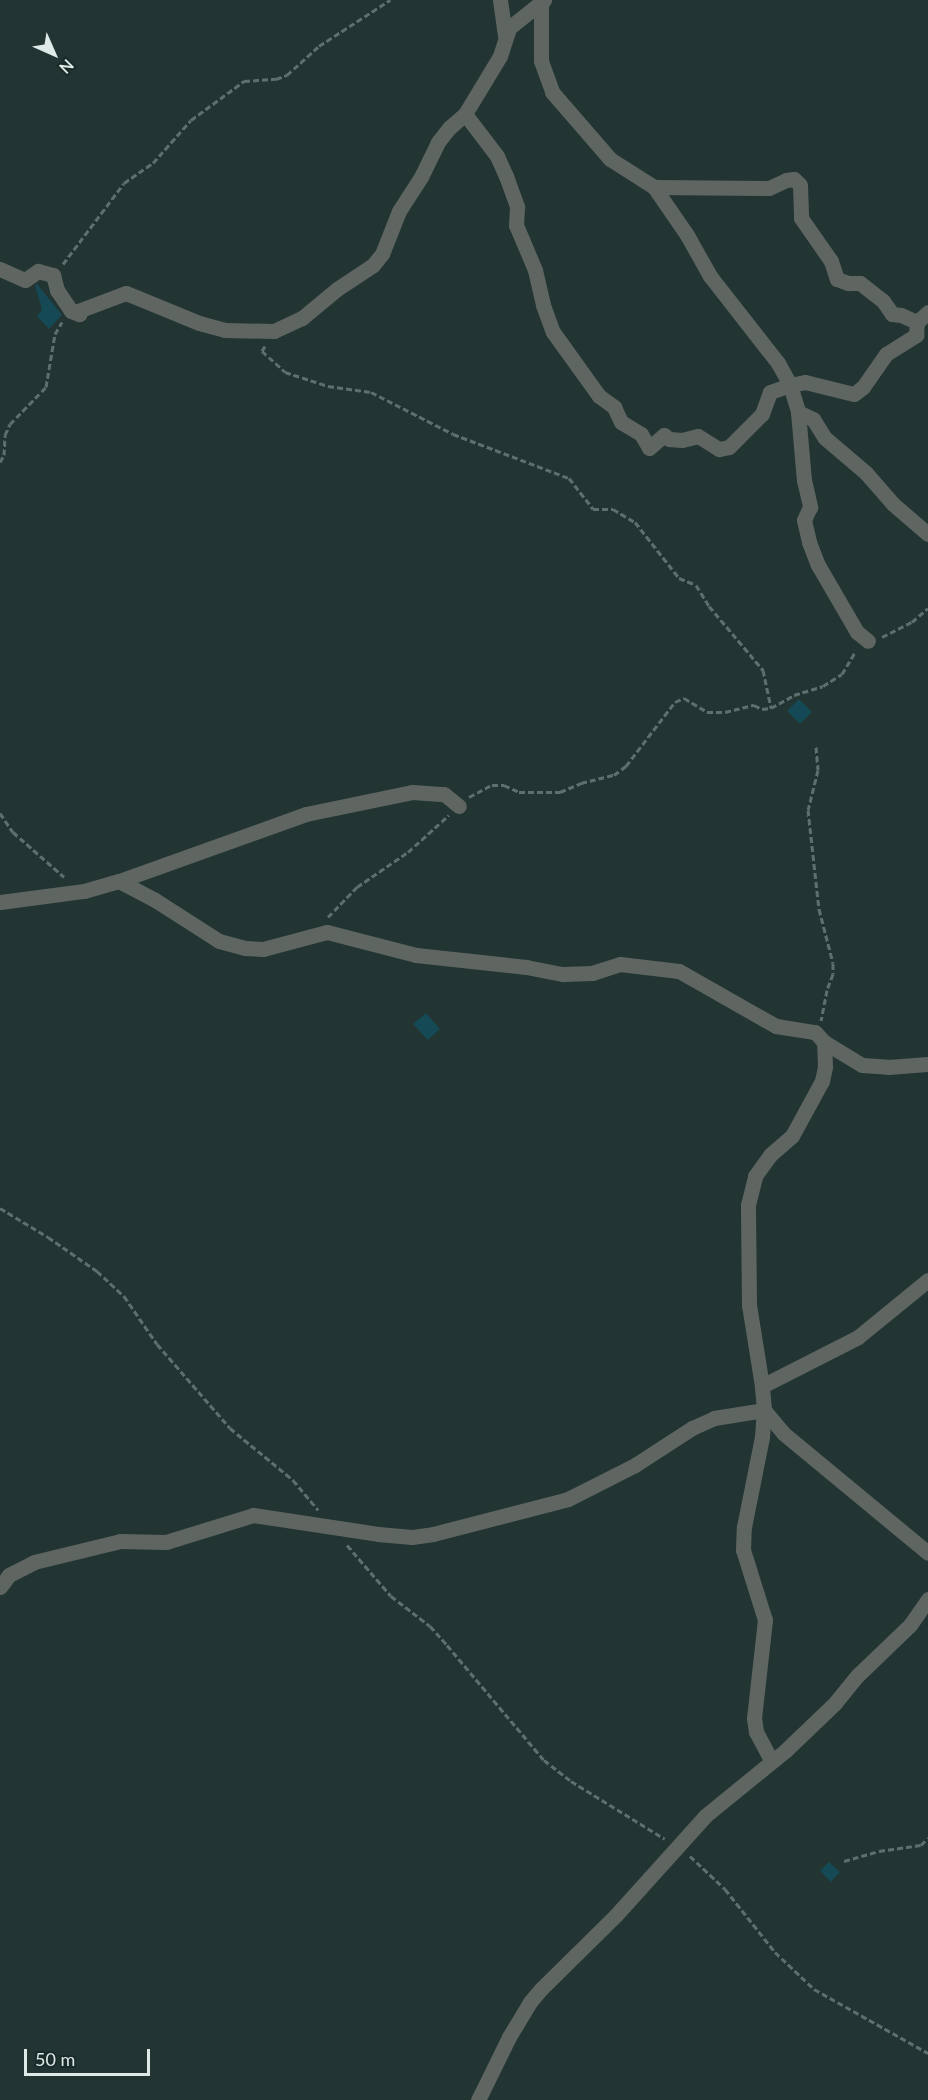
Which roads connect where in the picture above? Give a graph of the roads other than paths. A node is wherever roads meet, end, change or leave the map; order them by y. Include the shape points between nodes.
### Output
1 (500, 0) edge
2 (542, 2) edge
3 (505, 35) junction
4 (465, 114) junction
5 (654, 187) junction
6 (0, 269) edge
7 (922, 317) edge
8 (790, 385) junction
9 (798, 412) junction
10 (928, 534) edge
11 (868, 641) road end
12 (459, 806) road end
13 (119, 881) junction
14 (0, 902) edge
15 (820, 1037) junction
16 (928, 1064) edge
17 (928, 1280) edge
18 (762, 1386) junction
19 (764, 1410) junction
20 (928, 1553) edge
21 (0, 1587) edge
22 (928, 1599) edge
23 (771, 1760) junction
24 (478, 2100) edge

1 - 3 street
2 - 3 street
2 - 5 street via 541,62 552,92 610,159
3 - 4 street via 500,56
4 - 6 street via 438,142 373,265 302,318 274,331 225,330 126,293 78,311 79,314 71,311 57,290 53,275 38,271 25,280
4 - 8 street via 497,156 506,176 518,207 516,225 536,270 553,332 599,396 614,407 621,422 641,434 649,448 664,435 682,440 698,436 719,449 729,447 762,414 770,392
5 - 7 street via 769,188 794,179 800,185 801,218 831,261 837,279 860,283 883,301 892,314
5 - 8 street via 710,276 778,363
7 - 8 street via 916,335 886,354 854,394 805,382
8 - 9 street
9 - 10 street via 813,419 825,438
9 - 11 street via 810,507 804,520 809,542 857,632
12 - 13 street via 444,794 412,792 306,814
13 - 14 street via 84,891
13 - 15 street via 219,941 245,948 263,949 327,932 416,955 562,974 592,974 620,964 679,971 776,1026
15 - 16 street via 861,1065
15 - 18 street via 825,1066 822,1081 792,1136 770,1155 755,1176 748,1205 749,1305
17 - 18 street via 858,1337
18 - 19 street
19 - 20 street via 783,1433
19 - 21 street via 714,1418 568,1499 434,1534 411,1537 333,1529 253,1515 166,1542 120,1541 34,1562 9,1575
19 - 23 street via 743,1550 765,1620 754,1718 756,1732
22 - 23 street via 910,1625 835,1702
23 - 24 street via 705,1816 530,2002

